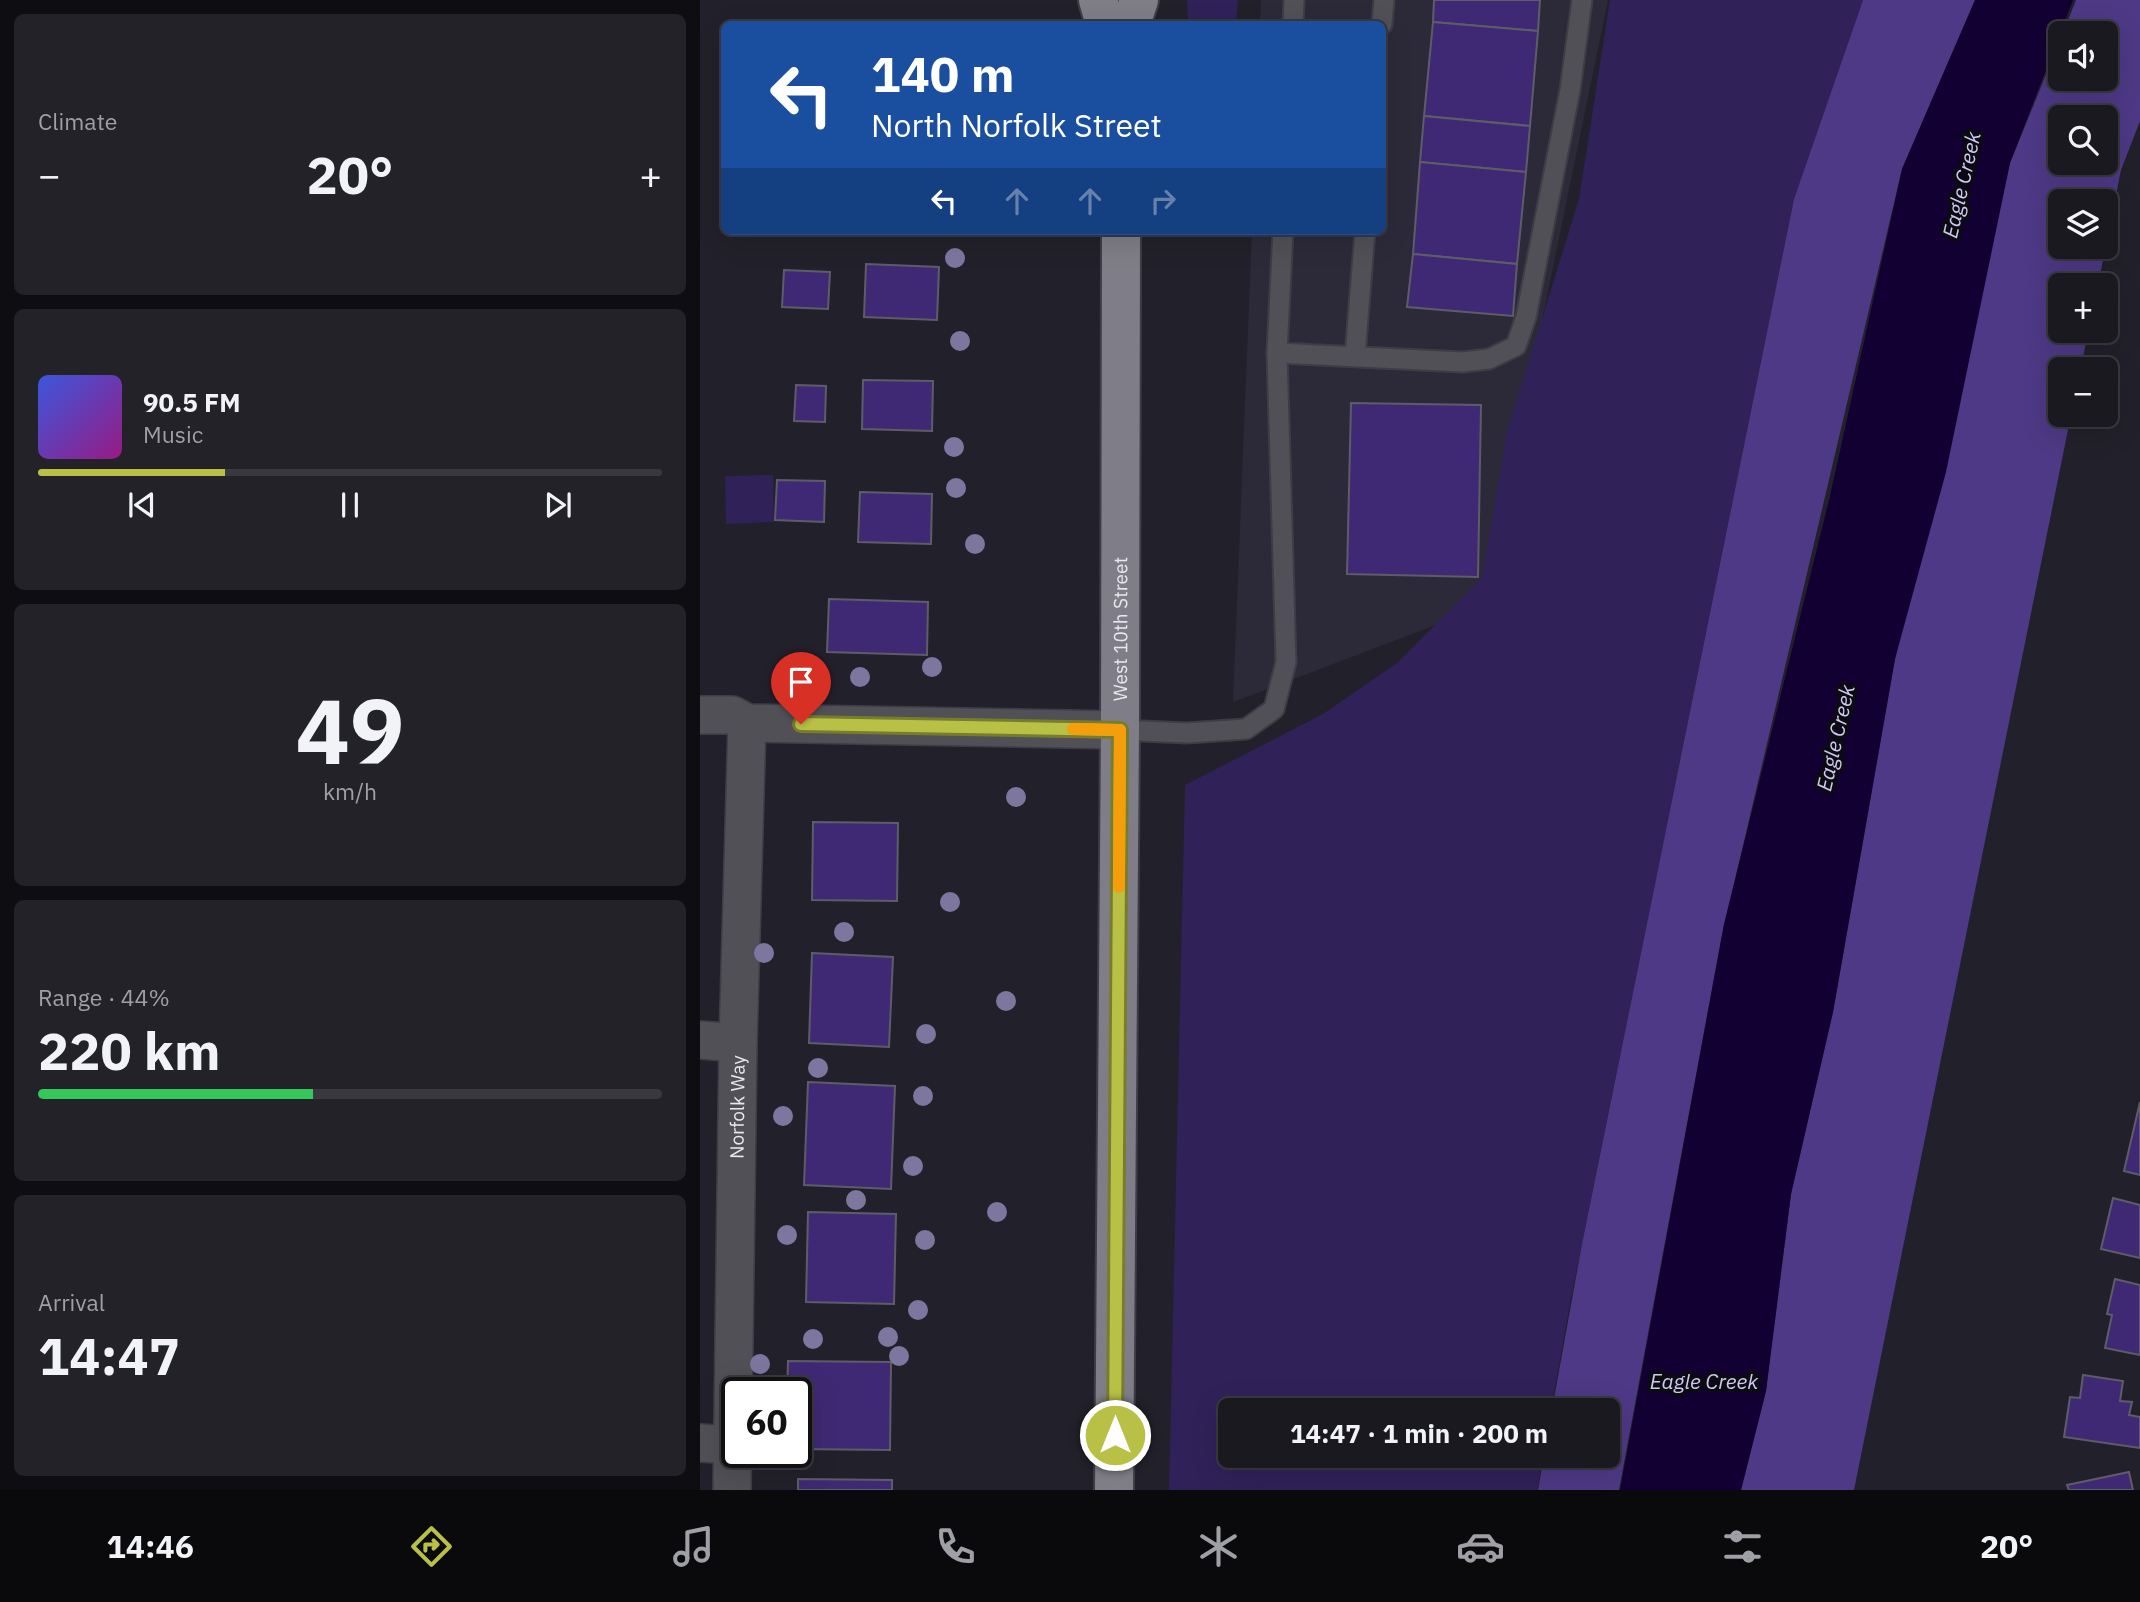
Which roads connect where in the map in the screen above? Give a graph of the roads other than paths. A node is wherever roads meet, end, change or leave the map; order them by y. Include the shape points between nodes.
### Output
1 (1098, 0) edge
2 (1139, 0) edge
3 (1294, 0) edge
4 (1384, 0) edge
5 (1582, 0) edge
6 (1104, 21) edge
7 (1132, 21) edge
8 (1293, 21) edge
9 (1382, 21) edge
10 (1121, 235) edge
11 (1283, 235) edge
12 (1365, 235) edge
13 (1278, 353) junction
14 (1355, 356) junction
15 (700, 715) edge
16 (747, 723) junction
17 (1120, 730) junction
18 (700, 1040) edge
19 (738, 1043) junction
20 (716, 1444) edge
21 (732, 1490) edge
22 (1114, 1490) edge

1 - 6 main road
2 - 7 main road
3 - 8 lane
4 - 9 lane
5 - 14 lane via 1570,90 1527,317 1516,346 1489,359 1463,362
10 - 17 main road, West 10th Street
11 - 13 lane
12 - 14 lane
13 - 14 lane
13 - 17 lane via 1286,662 1274,709 1246,729 1187,733
15 - 16 street via 732,715
16 - 17 street
16 - 19 street, Norfolk Way
17 - 22 main road, West 10th Street
18 - 19 street
19 - 20 street, Norfolk Way
20 - 21 street, Norfolk Way

